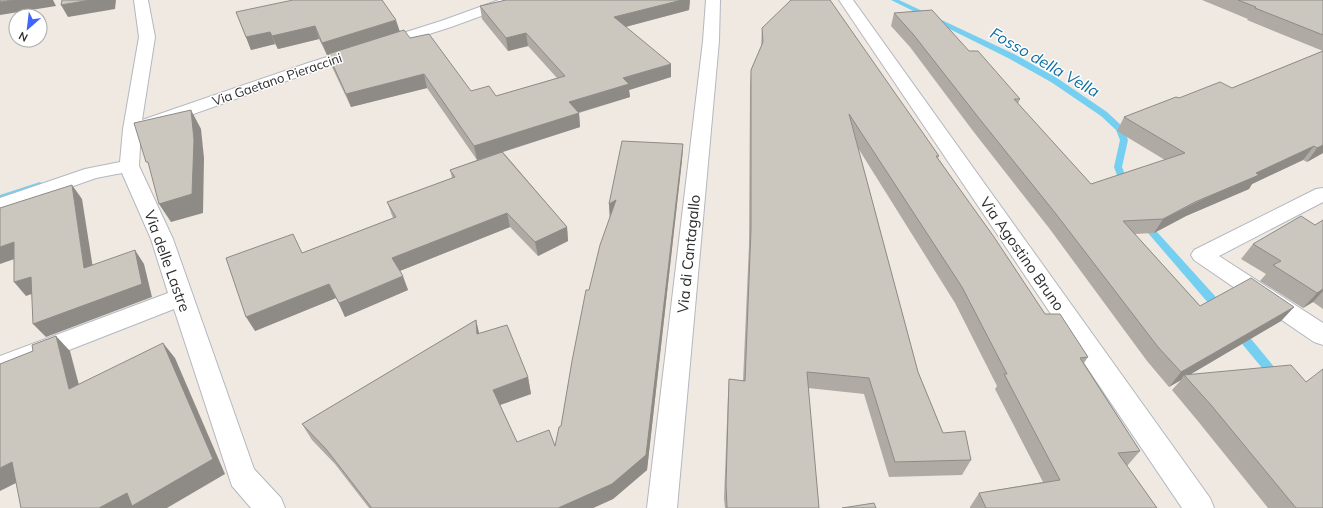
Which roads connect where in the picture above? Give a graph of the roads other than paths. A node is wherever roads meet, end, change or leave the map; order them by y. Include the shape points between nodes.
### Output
1 (141, 0) edge
2 (512, 0) edge
3 (713, 0) edge
4 (846, 0) edge
5 (132, 129) junction
6 (129, 166) junction
7 (1323, 194) edge
8 (0, 205) edge
9 (181, 297) junction
10 (1323, 334) edge
11 (0, 367) edge
12 (270, 508) edge
13 (662, 508) edge
14 (1199, 508) edge

1 - 5 street, Via delle Lastre via 147,37
2 - 5 street, Via Gaetano Pieraccini
3 - 13 street, Via di Cantagallo via 711,41
4 - 14 street, Via Agostino Bruno
5 - 6 street, Via delle Lastre
6 - 8 street via 92,173
6 - 9 street, Via delle Lastre via 162,239
7 - 10 street via 1202,255
9 - 11 street
9 - 12 street, Via delle Lastre via 242,477

